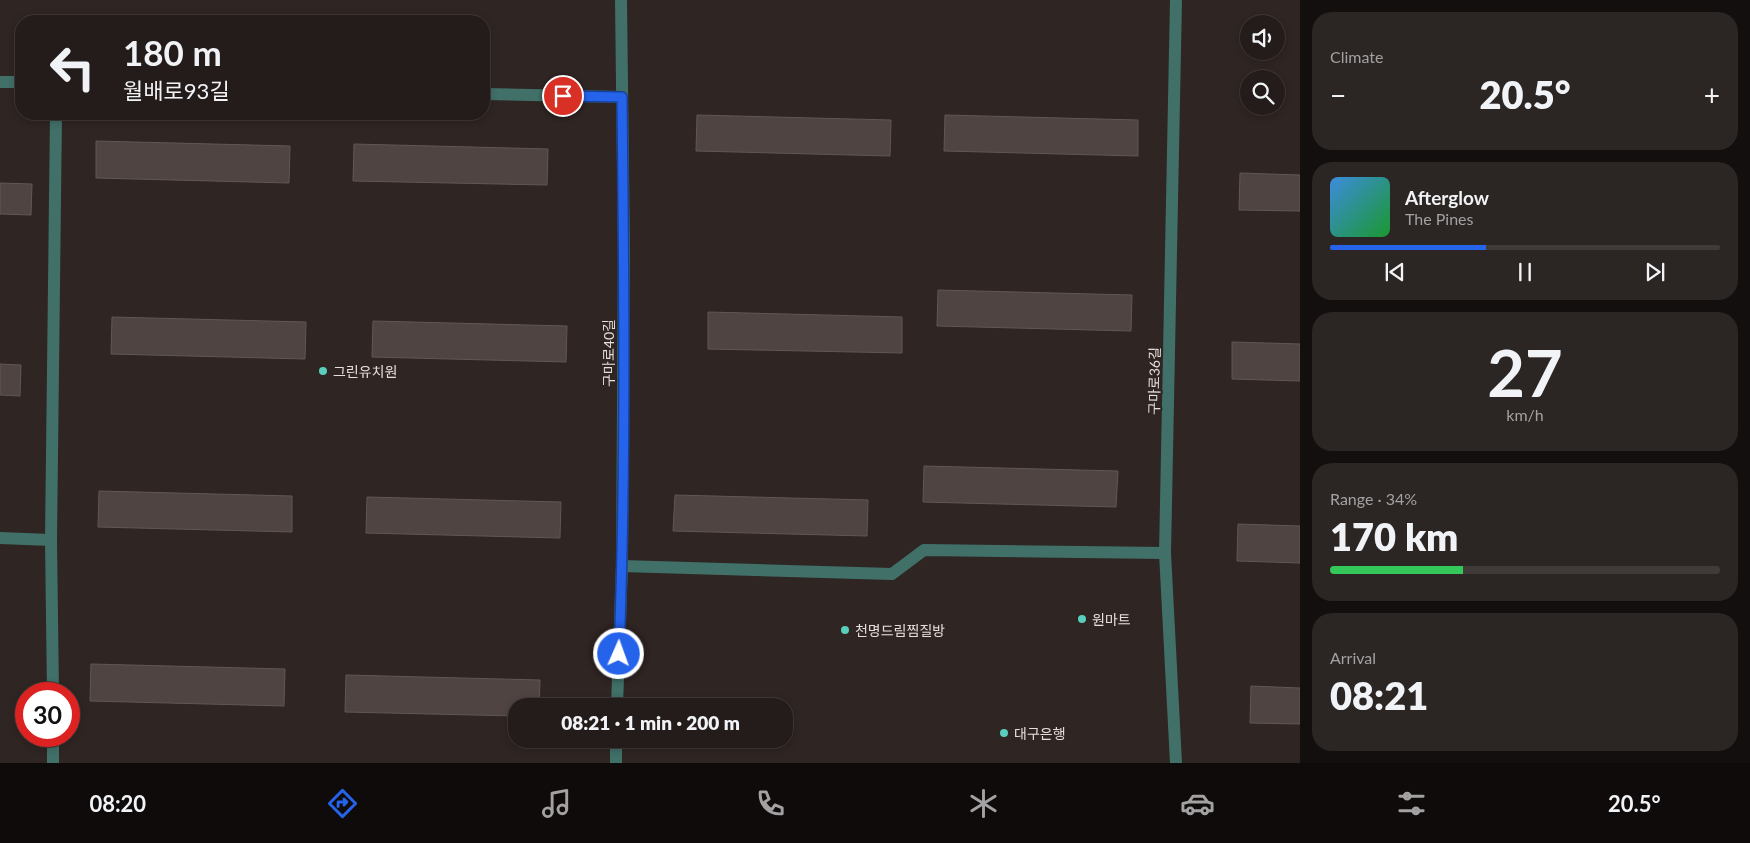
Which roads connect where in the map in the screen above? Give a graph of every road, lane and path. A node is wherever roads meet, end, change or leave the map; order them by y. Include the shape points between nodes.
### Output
1 (621, 0) edge
2 (1176, 0) edge
3 (0, 82) edge
4 (15, 82) edge
5 (490, 94) edge
6 (622, 97) junction
7 (56, 120) edge
8 (0, 538) edge
9 (51, 540) junction
10 (1165, 553) junction
11 (622, 566) junction
12 (53, 682) edge
13 (618, 698) edge
14 (53, 747) edge
15 (616, 748) edge
16 (53, 763) edge
17 (616, 763) edge
18 (1176, 763) edge

1 - 6 street, 구마로40길
2 - 10 street, 구마로36길
3 - 4 street
5 - 6 street
6 - 11 street, 구마로40길
7 - 9 street
8 - 9 street
9 - 12 street
10 - 11 street via 924,550 892,574
10 - 18 street, 구마로36길
11 - 13 street, 구마로40길
14 - 16 street
15 - 17 street

